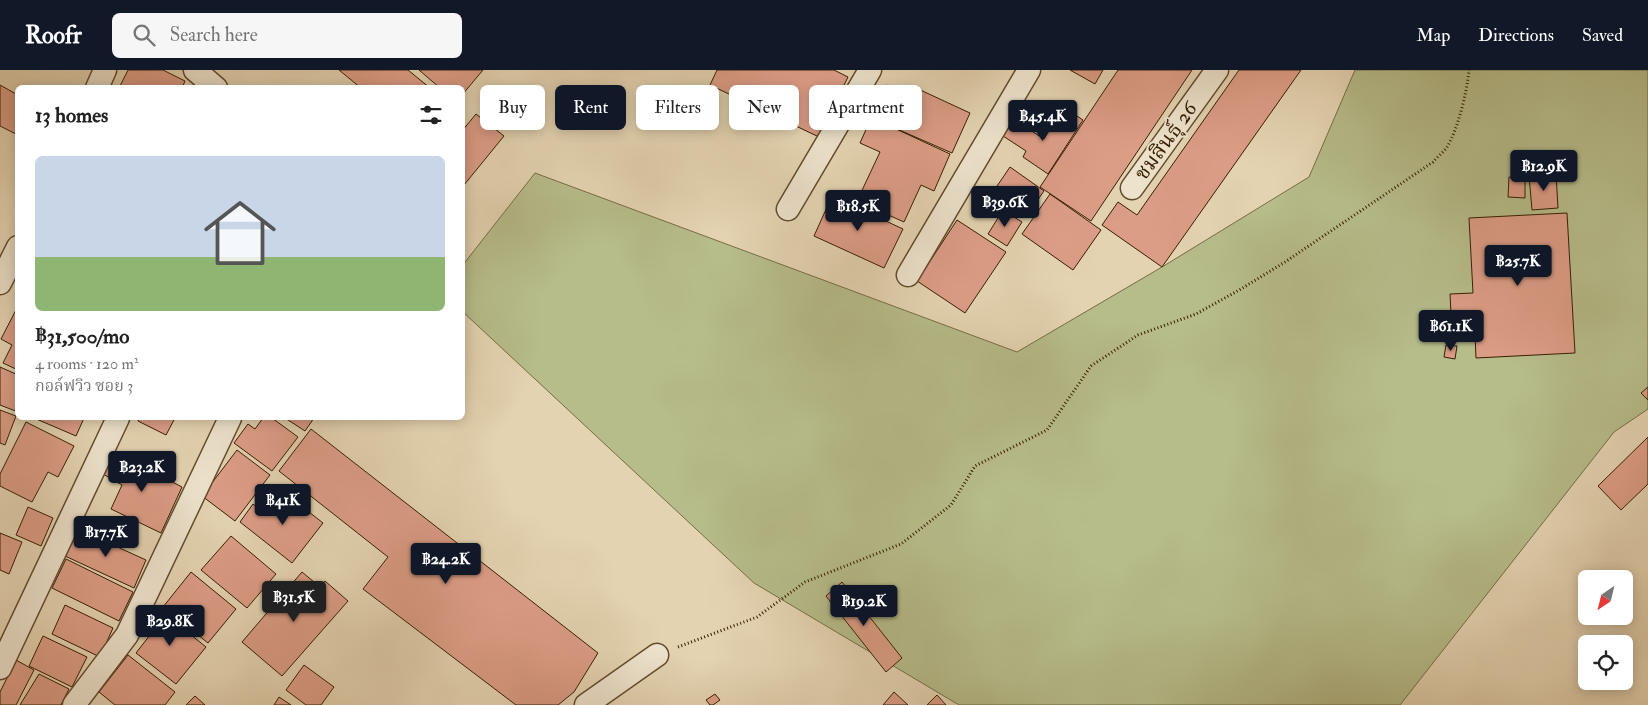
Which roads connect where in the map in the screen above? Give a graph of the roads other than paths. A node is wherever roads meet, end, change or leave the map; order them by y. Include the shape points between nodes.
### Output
1 (105, 70) edge
2 (195, 70) edge
3 (870, 70) edge
4 (1029, 70) edge
5 (1217, 70) edge
6 (98, 85) edge
7 (212, 85) edge
8 (1132, 188) dead end
9 (788, 209) dead end
10 (15, 253) edge
11 (908, 275) dead end
12 (0, 283) edge
13 (117, 420) edge
14 (229, 420) edge
15 (657, 655) road end
16 (0, 668) edge
17 (74, 705) edge
18 (586, 705) edge

1 - 6 street
2 - 7 street
3 - 9 street
4 - 11 street
5 - 8 street, ชมสินธุ์ 26
10 - 12 street
13 - 16 street
14 - 17 street via 127,635
15 - 18 street

